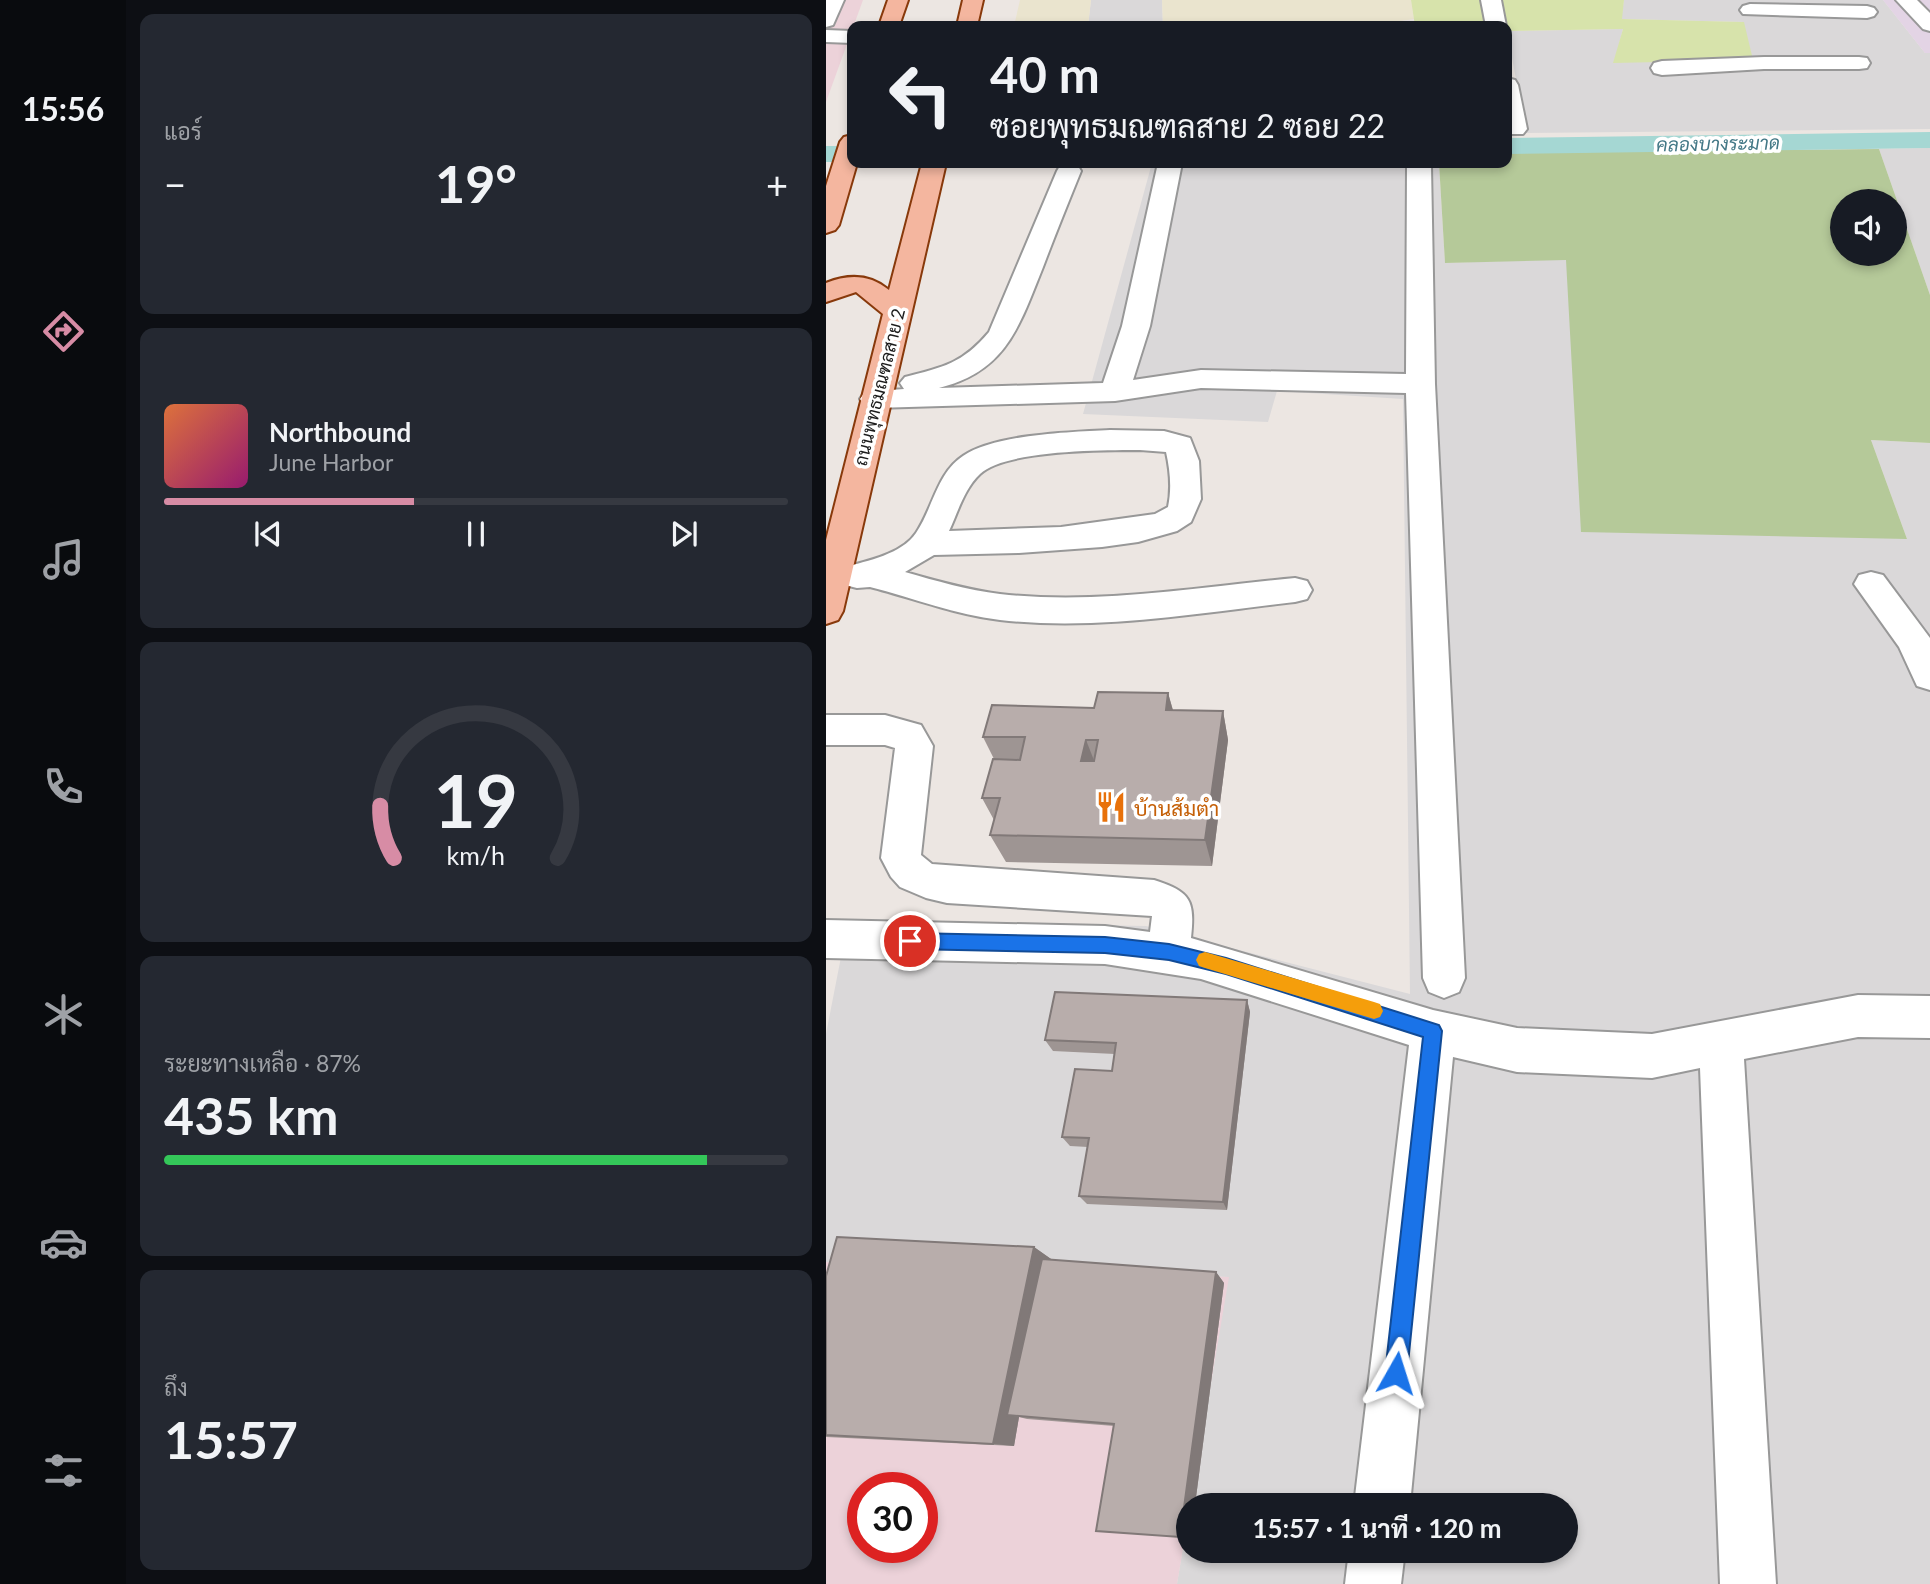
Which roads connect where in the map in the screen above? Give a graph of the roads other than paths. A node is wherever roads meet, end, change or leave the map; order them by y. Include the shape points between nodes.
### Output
1 (834, 0) edge
2 (898, 0) edge
3 (973, 0) edge
4 (1491, 0) edge
5 (1906, 0) edge
6 (1749, 5) edge
7 (1867, 12) dead end
8 (826, 21) edge
9 (891, 21) edge
10 (968, 21) edge
11 (1495, 21) edge
12 (1930, 25) edge
13 (826, 36) edge
14 (847, 37) edge
15 (1764, 63) junction
16 (1859, 63) dead end
17 (1662, 68) dead end
18 (1772, 84) dead end
19 (1512, 112) edge
20 (1515, 129) dead end
21 (847, 158) edge
22 (1169, 168) edge
23 (1419, 168) edge
24 (1069, 171) dead end
25 (931, 177) edge
26 (826, 225) edge
27 (826, 294) edge
28 (897, 314) junction
29 (1420, 384) junction
30 (1115, 392) junction
31 (876, 393) junction
32 (927, 543) junction
33 (870, 575) junction
34 (834, 576) junction
35 (1871, 584) dead end
36 (1295, 590) dead end
37 (826, 611) edge
38 (1930, 677) edge
39 (826, 730) edge
40 (826, 939) edge
41 (1169, 952) junction
42 (1444, 978) dead end
43 (1930, 1017) edge
44 (1433, 1031) junction
45 (1721, 1043) junction
46 (1383, 1493) edge
47 (1375, 1563) edge
48 (1373, 1584) edge
49 (1748, 1584) edge

1 - 8 street
2 - 9 main road
3 - 10 main road
4 - 11 street
5 - 12 street
6 - 7 street
6 - 15 street
13 - 14 street
15 - 16 street
15 - 17 street
15 - 18 street
19 - 20 street
21 - 26 main road
22 - 30 street via 1136,326
23 - 29 street
24 - 31 street via 1002,334 987,354 945,378
25 - 28 main road, ถนนพุทธมณฑลสาย 2
27 - 28 main road via 845,285 862,284 877,290
28 - 31 main road, ถนนพุทธมณฑลสาย 2
29 - 30 street via 1213,379
29 - 42 street
30 - 31 street
31 - 34 main road, ถนนพุทธมณฑลสาย 2
32 - 32 street via 1095,535 1170,522 1181,513 1185,496 1179,446 1168,440 1147,439 998,452 976,461 961,475
32 - 33 street
33 - 34 street
33 - 36 street via 998,607 1044,610
34 - 37 main road, ถนนพุทธมณฑลสาย 2
35 - 38 street via 1914,641
39 - 41 street via 885,730 908,736 914,746 901,859 921,880 1154,898 1173,911
40 - 41 street via 1105,945
41 - 44 street
43 - 45 street via 1858,1016
44 - 45 street via 1517,1050 1639,1056
44 - 46 street
45 - 49 street
47 - 48 street

